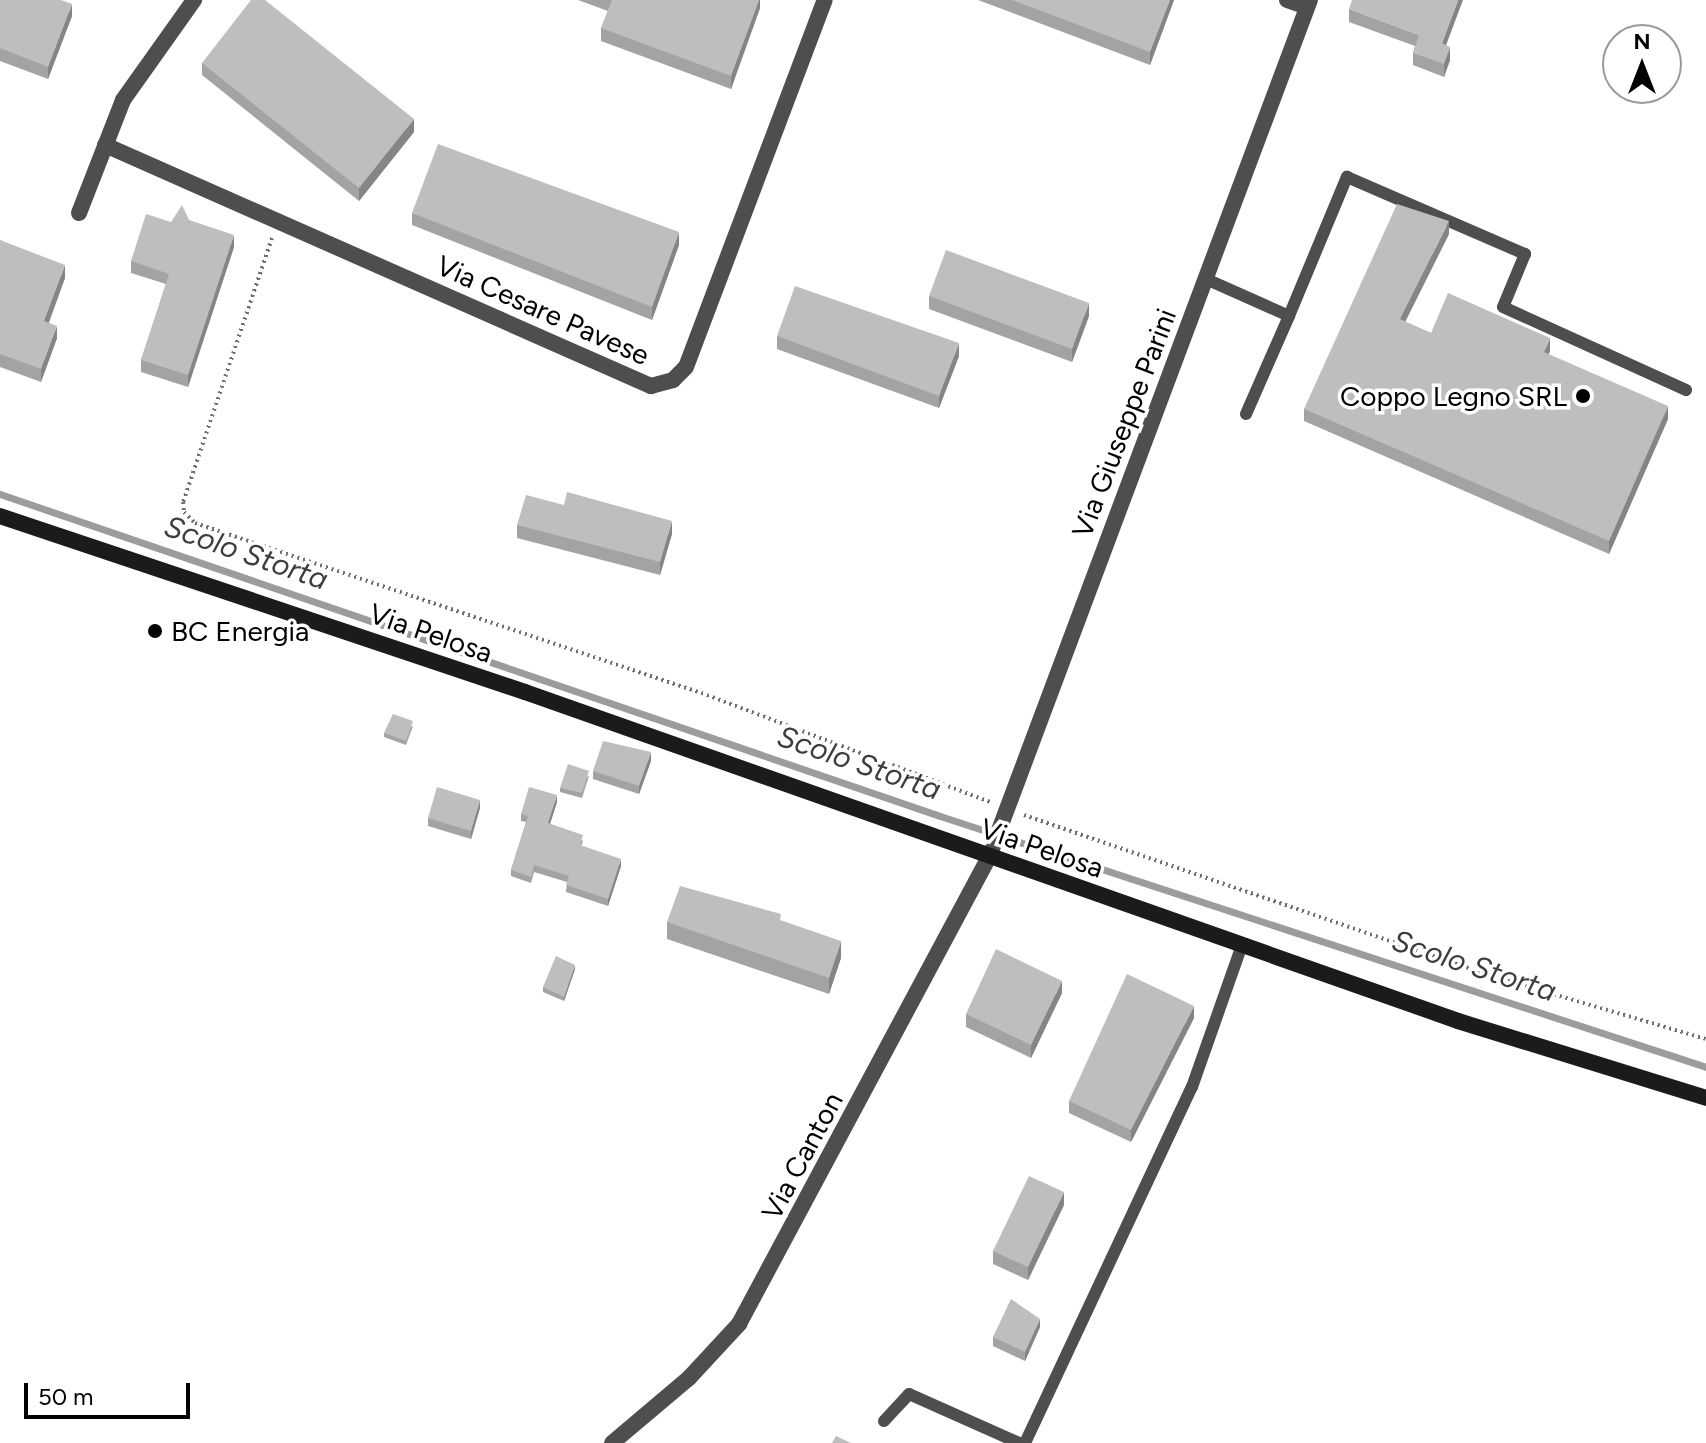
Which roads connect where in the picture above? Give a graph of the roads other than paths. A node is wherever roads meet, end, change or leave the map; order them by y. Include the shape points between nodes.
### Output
1 (194, 0) edge
2 (825, 0) edge
3 (1287, 0) edge
4 (1308, 4) edge
5 (105, 145) junction
6 (79, 213) dead end
7 (1206, 279) junction
8 (1289, 316) junction
9 (1686, 390) dead end
10 (1246, 414) dead end
11 (0, 516) edge
12 (991, 852) junction
13 (1242, 945) junction
14 (1706, 1098) edge
15 (884, 1421) dead end
16 (612, 1443) edge
17 (1022, 1443) edge

1 - 5 street via 123,100
2 - 5 street, Via Cesare Pavese via 686,367 673,380 651,386
3 - 4 street
4 - 7 street, Via Giuseppe Parini
5 - 6 street
7 - 8 lane
7 - 12 street, Via Giuseppe Parini
8 - 9 lane via 1347,177 1525,254 1503,307
8 - 10 lane
11 - 12 main road, Via Pelosa
12 - 13 main road, Via Pelosa
12 - 16 street, Via Canton via 739,1324 689,1378
13 - 14 main road, Via Pelosa via 1458,1021
13 - 17 lane via 1192,1087
15 - 17 lane via 909,1394

